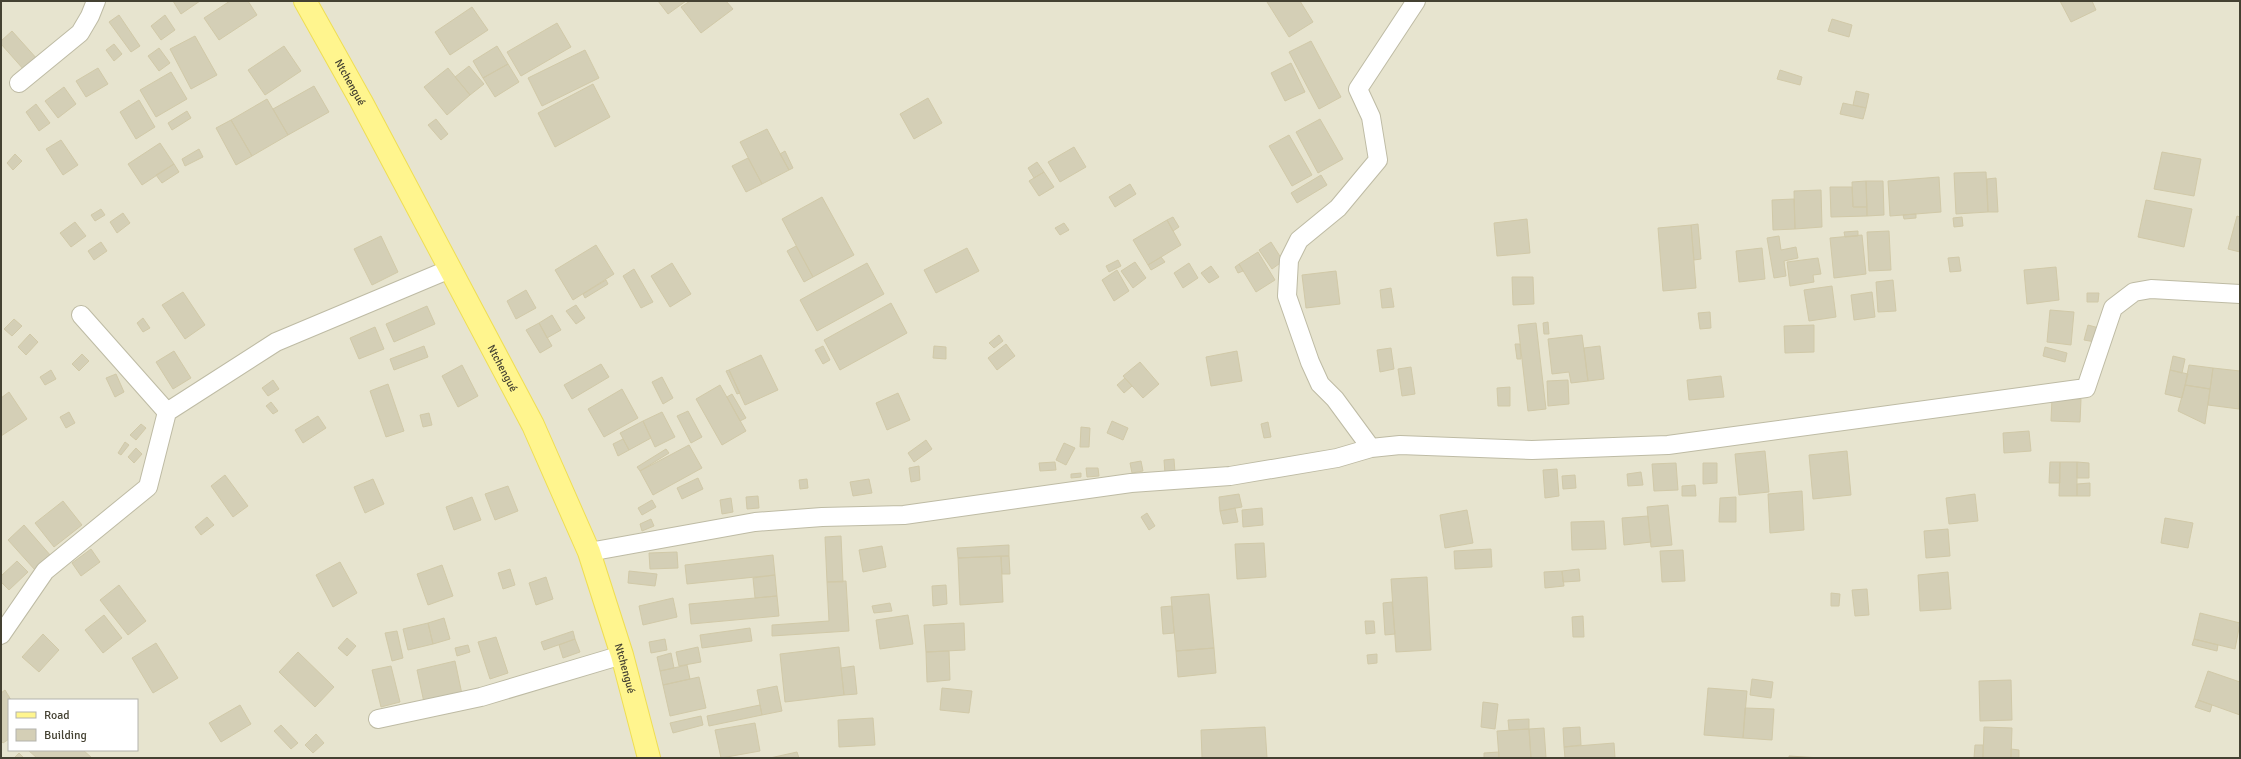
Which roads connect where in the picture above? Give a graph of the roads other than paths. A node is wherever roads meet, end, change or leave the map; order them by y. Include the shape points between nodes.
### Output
1 (96, 1) edge
2 (305, 1) edge
3 (1416, 1) edge
4 (19, 83) dead end
5 (450, 269) junction
6 (2240, 294) edge
7 (81, 315) dead end
8 (167, 412) junction
9 (1371, 448) junction
10 (589, 552) junction
11 (1, 635) edge
12 (622, 655) junction
13 (378, 719) dead end
14 (649, 758) edge

1 - 4 street via 80,32
2 - 5 main road, Ntchengué
3 - 9 street via 1358,89 1371,117 1378,160 1338,208 1299,240 1289,260 1287,296 1310,362 1320,384 1335,399
5 - 8 street via 276,342
5 - 10 main road, Ntchengué via 533,425
6 - 9 street via 2152,289 2134,292 2113,308 2086,388 1668,445 1532,450 1400,445
7 - 8 street
8 - 11 street via 148,487 45,570
9 - 10 street via 1337,458 1230,476 1131,483 904,515 755,522
10 - 12 main road, Ntchengué
12 - 13 street via 481,697
12 - 14 main road, Ntchengué

